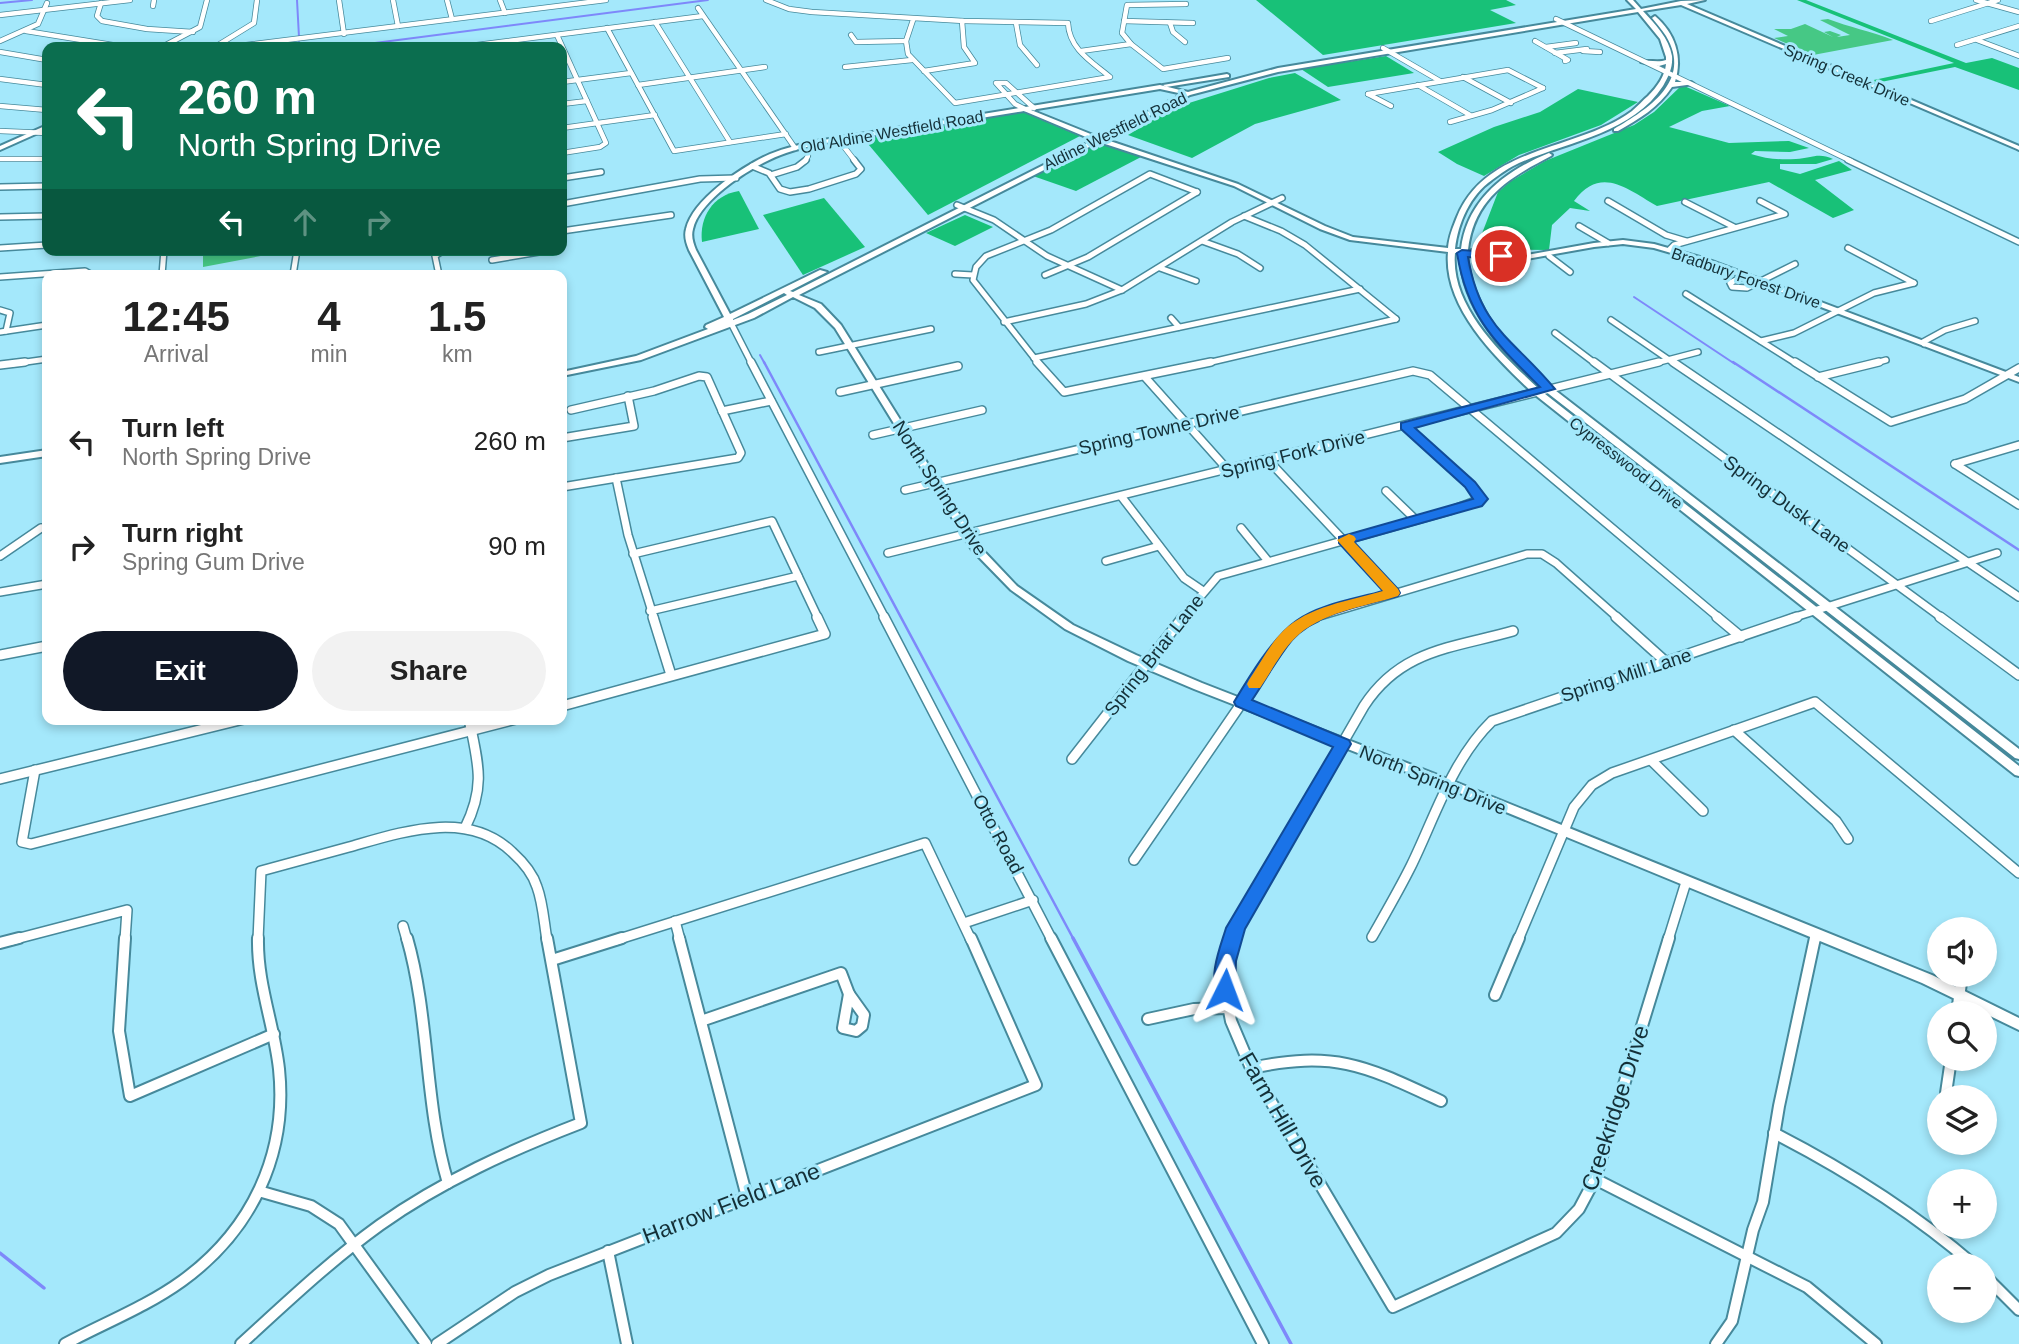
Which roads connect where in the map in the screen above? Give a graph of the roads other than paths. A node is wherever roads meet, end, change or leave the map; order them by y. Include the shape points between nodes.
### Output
1 (130, 0) edge
2 (154, 0) edge
3 (207, 0) edge
4 (257, 0) edge
5 (339, 0) edge
6 (393, 0) edge
7 (446, 0) edge
8 (500, 0) edge
9 (606, 0) edge
10 (766, 0) edge
11 (1630, 0) edge
12 (1702, 0) edge
13 (1976, 0) edge
14 (1679, 1) edge
15 (1992, 1) edge
16 (101, 3) junction
17 (1186, 4) dead end
18 (566, 5) junction
19 (1640, 5) edge
20 (46, 6) junction
21 (153, 6) dead end
22 (698, 8) dead end
23 (2019, 10) edge
24 (505, 13) junction
25 (570, 13) dead end
26 (1620, 13) junction
27 (0, 15) edge
28 (703, 16) junction
29 (1644, 16) junction
30 (453, 19) junction
31 (914, 20) junction
32 (962, 21) junction
33 (1124, 21) junction
34 (1560, 21) junction
35 (1931, 21) dead end
36 (655, 22) junction
37 (1016, 23) junction
38 (1170, 23) junction
39 (1193, 23) dead end
40 (574, 24) dead end
41 (398, 26) junction
42 (2019, 26) edge
43 (607, 28) junction
44 (26, 31) junction
45 (193, 32) junction
46 (578, 32) junction
47 (344, 34) junction
48 (557, 35) junction
49 (850, 35) dead end
50 (1977, 40) junction
51 (0, 41) edge
52 (906, 41) junction
53 (1535, 41) dead end
54 (1663, 41) junction
55 (1673, 41) junction
56 (94, 42) edge
57 (172, 42) edge
58 (223, 42) edge
59 (278, 42) edge
60 (515, 42) edge
61 (560, 42) edge
62 (1185, 42) dead end
63 (1131, 44) junction
64 (1957, 45) dead end
65 (1576, 46) junction
66 (1546, 47) junction
67 (1386, 49) junction
68 (1587, 49) dead end
69 (1080, 51) junction
70 (0, 52) edge
71 (1600, 52) dead end
72 (1555, 53) junction
73 (2019, 56) edge
74 (567, 58) edge
75 (1228, 58) dead end
76 (42, 59) edge
77 (912, 60) junction
78 (1565, 61) dead end
79 (1669, 61) junction
80 (569, 62) joint
81 (1644, 62) junction
82 (1037, 65) dead end
83 (1296, 65) junction
84 (765, 67) dead end
85 (845, 67) dead end
86 (741, 71) junction
87 (924, 71) junction
88 (631, 73) junction
89 (1667, 73) junction
90 (1227, 76) junction
91 (1464, 77) junction
92 (1676, 77) junction
93 (690, 78) junction
94 (0, 79) edge
95 (578, 80) junction
96 (567, 81) edge
97 (1440, 81) junction
98 (42, 84) edge
99 (1691, 84) junction
100 (638, 85) junction
101 (1418, 85) junction
102 (1671, 86) junction
103 (1160, 87) junction
104 (1180, 91) junction
105 (1018, 94) junction
106 (1188, 94) junction
107 (1007, 96) junction
108 (1650, 98) junction
109 (587, 101) junction
110 (1660, 101) junction
111 (567, 103) edge
112 (1511, 103) junction
113 (0, 106) edge
114 (1146, 106) junction
115 (1391, 106) dead end
116 (1034, 108) junction
117 (1025, 109) junction
118 (1154, 109) junction
119 (42, 110) edge
120 (1470, 115) junction
121 (655, 116) junction
122 (1450, 122) dead end
123 (597, 123) junction
124 (1613, 124) junction
125 (42, 127) edge
126 (567, 127) edge
127 (1621, 128) junction
128 (42, 129) edge
129 (0, 131) edge
130 (26, 132) junction
131 (36, 132) junction
132 (42, 132) edge
133 (786, 134) junction
134 (1097, 135) junction
135 (838, 139) junction
136 (730, 142) junction
137 (2017, 145) edge
138 (0, 146) edge
139 (1552, 146) junction
140 (795, 148) junction
141 (1560, 150) junction
142 (567, 152) edge
143 (808, 156) dead end
144 (0, 159) edge
145 (42, 159) edge
146 (752, 166) junction
147 (600, 173) dead end
148 (1498, 173) junction
149 (771, 175) junction
150 (567, 177) edge
151 (1509, 177) junction
152 (736, 178) junction
153 (0, 187) edge
154 (42, 187) edge
155 (1278, 200) junction
156 (1608, 201) dead end
157 (1760, 201) dead end
158 (1685, 202) dead end
159 (567, 203) edge
160 (960, 206) junction
161 (1462, 209) junction
162 (1307, 211) junction
163 (1475, 212) junction
164 (1299, 214) junction
165 (671, 215) dead end
166 (42, 216) edge
167 (1244, 216) junction
168 (0, 217) edge
169 (1579, 226) dead end
170 (1734, 227) junction
171 (567, 230) edge
172 (1026, 241) junction
173 (1202, 241) junction
174 (1686, 241) junction
175 (2019, 242) edge
176 (1608, 243) junction
177 (42, 245) edge
178 (1403, 246) junction
179 (0, 248) edge
180 (1848, 248) dead end
181 (1450, 251) junction
182 (1672, 251) junction
183 (1462, 253) junction
184 (516, 256) edge
185 (1549, 256) junction
186 (862, 257) junction
187 (492, 260) dead end
188 (1795, 264) dead end
189 (1070, 266) junction
190 (1160, 268) junction
191 (1260, 268) dead end
192 (1570, 272) dead end
193 (42, 274) edge
194 (955, 274) dead end
195 (973, 275) junction
196 (1045, 275) dead end
197 (1744, 276) junction
198 (0, 277) edge
199 (1196, 281) dead end
200 (1759, 282) junction
201 (1360, 289) junction
202 (1122, 290) junction
203 (785, 291) junction
204 (1686, 294) dead end
205 (793, 295) junction
206 (0, 310) edge
207 (1837, 310) junction
208 (1483, 316) junction
209 (1470, 317) junction
210 (1171, 318) dead end
211 (1611, 320) dead end
212 (730, 321) junction
213 (1975, 321) dead end
214 (1004, 322) junction
215 (42, 327) edge
216 (1179, 327) junction
217 (931, 329) dead end
218 (3, 331) edge
219 (1555, 333) dead end
220 (1761, 341) junction
221 (1924, 344) junction
222 (849, 346) junction
223 (819, 352) dead end
224 (1698, 352) dead end
225 (1034, 358) junction
226 (1671, 359) junction
227 (42, 360) edge
228 (1886, 360) dead end
229 (0, 365) edge
230 (958, 366) dead end
231 (2019, 368) edge
232 (567, 373) edge
233 (1611, 375) junction
234 (2006, 375) junction
235 (1145, 377) junction
236 (1818, 377) junction
237 (2019, 380) edge
238 (872, 385) junction
239 (1548, 389) junction
240 (840, 391) dead end
241 (1536, 392) junction
242 (628, 396) junction
243 (771, 401) junction
244 (570, 410) dead end
245 (982, 410) dead end
246 (1471, 410) junction
247 (722, 411) junction
248 (1187, 424) junction
249 (1405, 426) junction
250 (900, 429) junction
251 (873, 435) dead end
252 (567, 437) edge
253 (2018, 447) edge
254 (42, 454) edge
255 (0, 460) edge
256 (1268, 460) junction
257 (1228, 470) junction
258 (616, 478) junction
259 (935, 483) junction
260 (1671, 485) junction
261 (567, 486) edge
262 (1658, 488) junction
263 (905, 490) dead end
264 (1386, 491) dead end
265 (1121, 496) junction
266 (2019, 505) edge
267 (1416, 520) junction
268 (41, 528) dead end
269 (1241, 528) dead end
270 (967, 534) junction
271 (1344, 540) junction
272 (1159, 546) junction
273 (1997, 553) dead end
274 (634, 554) junction
275 (888, 554) dead end
276 (0, 556) edge
277 (1106, 561) dead end
278 (1268, 561) junction
279 (1969, 562) junction
280 (799, 576) junction
281 (42, 585) edge
282 (1898, 586) junction
283 (1203, 591) junction
284 (0, 593) edge
285 (1393, 593) junction
286 (2019, 597) edge
287 (1828, 607) junction
288 (650, 611) junction
289 (1815, 611) junction
290 (1513, 631) dead end
291 (1741, 637) junction
292 (42, 647) edge
293 (0, 655) edge
294 (1666, 662) junction
295 (1146, 664) junction
296 (671, 675) junction
297 (2019, 675) edge
298 (1242, 702) junction
299 (567, 705) edge
300 (219, 725) edge
301 (470, 725) edge
302 (491, 725) edge
303 (471, 730) junction
304 (1734, 730) junction
305 (1990, 732) junction
306 (1976, 738) junction
307 (1343, 744) junction
308 (2019, 755) edge
309 (1072, 760) dead end
310 (1651, 760) junction
311 (35, 770) junction
312 (2019, 772) edge
313 (0, 779) edge
314 (1450, 784) junction
315 (1703, 811) dead end
316 (465, 828) junction
317 (1562, 832) junction
318 (1848, 839) dead end
319 (1134, 860) dead end
320 (2019, 873) edge
321 (1686, 882) junction
322 (1033, 900) junction
323 (675, 921) junction
324 (964, 923) junction
325 (403, 926) dead end
326 (1816, 935) junction
327 (1372, 937) dead end
328 (0, 943) edge
329 (552, 960) junction
330 (1960, 987) edge
331 (849, 993) dead end
332 (1959, 994) junction
333 (1494, 995) dead end
334 (1958, 1001) edge
335 (1228, 1008) junction
336 (1148, 1019) dead end
337 (701, 1021) junction
338 (2019, 1024) edge
339 (274, 1034) junction
340 (1251, 1068) junction
341 (1441, 1101) dead end
342 (1774, 1133) junction
343 (1595, 1179) junction
344 (448, 1183) junction
345 (262, 1192) junction
346 (747, 1197) junction
347 (355, 1244) junction
348 (608, 1251) junction
349 (1959, 1253) edge
350 (1748, 1256) junction
351 (1997, 1288) edge
352 (1393, 1307) joint
353 (2019, 1310) edge
354 (65, 1344) edge
355 (241, 1344) edge
356 (426, 1344) edge
357 (437, 1344) edge
358 (626, 1344) edge
359 (1263, 1344) edge
360 (1716, 1344) edge
361 (1876, 1344) edge

1 - 16 street
2 - 21 street
3 - 45 street via 203,23
4 - 58 street via 254,23
5 - 47 street
6 - 41 street
7 - 30 street
8 - 24 street
9 - 18 street
10 - 31 street via 803,13
11 - 19 main road, Cypresswood Drive
12 - 14 main road, Aldine Westfield Road
13 - 15 street
14 - 19 main road, Aldine Westfield Road
14 - 19 main road, Aldine Westfield Road
14 - 137 main road, Spring Creek Drive
15 - 23 street
15 - 35 street
16 - 20 street
16 - 45 street via 100,20
17 - 33 street via 1127,5
18 - 24 street
18 - 25 street
19 - 26 main road, Aldine Westfield Road
19 - 29 main road, Cypresswood Drive
19 - 34 main road, Aldine Westfield Road
19 - 55 main road, Cypresswood Drive
20 - 27 street
20 - 44 street via 38,24
22 - 28 street
24 - 30 street
26 - 29 main road
26 - 34 main road, Aldine Westfield Road
28 - 36 street
28 - 86 street
29 - 54 main road, Cypresswood Drive
30 - 41 street
31 - 32 street
31 - 52 street
32 - 37 street
32 - 87 street via 964,47 975,63
33 - 38 street
33 - 63 street via 1122,33
34 - 67 main road, Aldine Westfield Road
34 - 81 street
36 - 43 street
36 - 93 street
37 - 69 street via 1068,23 1069,37
37 - 82 street via 1020,45
38 - 39 street
38 - 62 street
40 - 46 street
41 - 47 street
42 - 50 street
43 - 46 street
43 - 88 street
44 - 51 street
44 - 56 street
45 - 57 street
46 - 48 street
47 - 59 street
48 - 60 street
48 - 61 street
49 - 52 street via 856,42
50 - 64 street
50 - 73 street
52 - 77 street
53 - 66 street
54 - 55 main road
54 - 79 main road, Cypresswood Drive
55 - 92 main road via 1678,55
63 - 69 street
63 - 75 street via 1163,69
65 - 66 street
65 - 68 street
65 - 71 street
65 - 72 street
66 - 72 street
67 - 83 main road, Aldine Westfield Road
67 - 97 street
69 - 105 street via 1109,79
70 - 76 street
72 - 78 street via 1569,60
74 - 80 street
77 - 85 street
77 - 87 street
79 - 81 main road
79 - 89 main road, Cypresswood Drive
80 - 95 street
81 - 89 street
83 - 90 main road, Aldine Westfield Road
83 - 106 main road, Aldine Westfield Road
84 - 86 street
86 - 93 street
86 - 133 street
87 - 107 street via 955,103
88 - 95 street
88 - 100 street
89 - 92 street
89 - 108 main road, Cypresswood Drive
90 - 103 main road
90 - 104 main road, Aldine Westfield Road
91 - 97 street
91 - 112 street
91 - 112 street via 1508,70 1543,89
92 - 99 street
92 - 102 main road, Cypresswood Drive
93 - 100 street
93 - 136 street
94 - 98 street
95 - 96 street
95 - 109 street
97 - 101 street
99 - 102 main road
99 - 175 street
100 - 121 street
101 - 115 street via 1368,93
101 - 120 street
102 - 110 main road, Cypresswood Drive
103 - 104 main road, Old Aldine Westfield Road
103 - 116 main road, Old Aldine Westfield Road
104 - 106 main road, Old Aldine Westfield Road
104 - 114 main road, Aldine Westfield Road
105 - 107 street
105 - 107 street via 1006,83 996,83
105 - 116 street
106 - 118 main road, Aldine Westfield Road
107 - 117 street
108 - 110 main road
108 - 124 main road, Cypresswood Drive
109 - 111 street
109 - 123 street
110 - 127 main road, Cypresswood Drive
112 - 120 street
113 - 119 street
114 - 118 main road
114 - 134 main road, Aldine Westfield Road
116 - 117 main road, Old Aldine Westfield Road
116 - 134 main road
117 - 134 main road
117 - 135 main road, Old Aldine Westfield Road
118 - 134 main road, Aldine Westfield Road
120 - 122 street
121 - 123 street
121 - 136 street via 674,151
123 - 126 street
123 - 142 street via 606,143
124 - 127 main road
124 - 139 main road, Cypresswood Drive
125 - 130 main road
127 - 141 main road, Cypresswood Drive
128 - 131 main road
129 - 130 street
130 - 131 street
130 - 138 main road
131 - 132 street
131 - 138 main road
133 - 136 street
133 - 140 street
134 - 155 main road
134 - 160 main road, Aldine Westfield Road
135 - 140 main road, Old Aldine Westfield Road
135 - 149 street via 860,169 856,174 795,192 780,189
139 - 141 main road
139 - 148 main road, Cypresswood Drive
140 - 146 main road, Old Aldine Westfield Road
141 - 151 main road, Cypresswood Drive
143 - 149 street via 796,168
144 - 145 street
146 - 149 street
146 - 152 main road, Old Aldine Westfield Road
147 - 150 street
148 - 151 main road
148 - 161 main road, Cypresswood Drive
151 - 163 main road, Cypresswood Drive
152 - 159 street via 679,182
152 - 212 main road, Old Aldine Westfield Road via 695,214 689,231 690,244
153 - 154 street
155 - 162 main road
155 - 164 main road
155 - 167 street
156 - 174 street via 1666,235
157 - 170 street via 1784,214
158 - 170 street
160 - 172 street via 1004,225
160 - 186 main road, Aldine Westfield Road
161 - 163 main road
161 - 181 main road, Cypresswood Drive
162 - 164 main road
162 - 178 main road via 1356,235
163 - 183 main road, Cypresswood Drive
164 - 178 main road via 1352,239
165 - 171 street
166 - 168 street
167 - 173 street
167 - 201 street via 1296,239
169 - 176 street
170 - 174 street
172 - 189 street
172 - 189 street via 1150,174 1197,192
172 - 195 street via 986,256
173 - 190 street
173 - 191 street
174 - 182 street via 1674,245
176 - 182 main road, Bradbury Forest Drive
176 - 185 main road, Bradbury Forest Drive
177 - 179 street
178 - 181 main road, Bradbury Forest Drive
180 - 207 street via 1914,283 1874,293
181 - 183 main road, Bradbury Forest Drive
181 - 209 main road, Cypresswood Drive via 1454,283
182 - 197 main road, Bradbury Forest Drive
183 - 185 main road, Bradbury Forest Drive
183 - 208 main road, Cypresswood Drive via 1465,277
184 - 187 street
185 - 192 street
186 - 203 main road, Aldine Westfield Road
186 - 205 main road, Aldine Westfield Road
188 - 200 street
189 - 196 street
189 - 202 street
190 - 199 street
190 - 202 street
193 - 198 street
194 - 195 street
195 - 214 street via 975,285
197 - 200 main road, Bradbury Forest Drive
197 - 200 street via 1730,283 1732,287 1747,288
200 - 207 main road, Bradbury Forest Drive
201 - 216 street
201 - 235 street via 1396,319
202 - 214 street via 1086,304
203 - 205 main road, North Spring Drive
203 - 212 main road, Aldine Westfield Road
204 - 220 street
205 - 212 main road, Aldine Westfield Road
205 - 222 main road, North Spring Drive via 823,310
206 - 218 street via 10,313
207 - 220 street via 1794,333
207 - 221 main road, Bradbury Forest Drive
208 - 209 main road
208 - 239 main road, Cypresswood Drive via 1518,361
209 - 241 main road, Cypresswood Drive via 1497,353
210 - 216 street
211 - 226 street
212 - 232 main road, Aldine Westfield Road
212 - 243 street, Otto Road
213 - 221 street via 1945,330
214 - 225 street
215 - 218 street
216 - 225 street
217 - 222 street
219 - 233 street, Spring Dusk Lane
220 - 236 street
221 - 234 main road, Bradbury Forest Drive
222 - 223 street
222 - 238 main road, North Spring Drive
224 - 226 street, Spring Fork Drive
225 - 235 street via 1064,392
226 - 233 street, Spring Fork Drive
226 - 279 street
227 - 229 street
228 - 236 street
230 - 238 street
231 - 234 street
233 - 239 street, Spring Fork Drive
233 - 282 street, Spring Dusk Lane
234 - 236 street via 1965,399 1891,422
234 - 237 main road, Bradbury Forest Drive
235 - 248 street
238 - 240 street
238 - 250 main road, North Spring Drive
239 - 241 street, Spring Fork Drive
239 - 260 main road, Cypresswood Drive
241 - 246 street, Spring Fork Drive
241 - 262 main road, Cypresswood Drive
242 - 244 street
242 - 247 street via 702,376 707,377
242 - 252 street via 634,426
243 - 247 street
243 - 322 street, Otto Road
245 - 250 street
246 - 248 street, Spring Towne Drive via 1430,375 1413,371
246 - 249 street, Spring Fork Drive
246 - 291 street
247 - 258 street via 740,456
248 - 257 street
248 - 259 street, Spring Towne Drive
249 - 256 street, Spring Fork Drive
249 - 267 street, Spring Briar Lane via 1481,499
250 - 251 street
250 - 259 main road, North Spring Drive
253 - 266 street via 1955,464
254 - 255 main road
256 - 257 street, Spring Fork Drive
256 - 271 street
257 - 265 street, Spring Fork Drive
258 - 261 street
258 - 274 street
259 - 263 street, Spring Towne Drive
259 - 270 main road, North Spring Drive
260 - 262 main road
260 - 287 main road, Cypresswood Drive
262 - 289 main road, Cypresswood Drive
264 - 267 street
265 - 270 street, Spring Fork Drive
265 - 272 street
267 - 271 street, Spring Briar Lane
268 - 276 street
269 - 278 street
270 - 275 street, Spring Fork Drive
270 - 295 main road, North Spring Drive via 995,569 1033,603 1085,636
271 - 278 street, Spring Briar Lane
271 - 285 street
272 - 277 street
272 - 283 street via 1184,578
273 - 279 street, Spring Mill Lane
274 - 280 street via 772,521
274 - 288 street
278 - 283 street, Spring Briar Lane via 1219,576
279 - 282 street, Spring Mill Lane
279 - 286 street
280 - 288 street
280 - 296 street via 825,634
281 - 284 street
282 - 287 street, Spring Mill Lane
282 - 297 street, Spring Dusk Lane
283 - 295 street, Spring Briar Lane
285 - 294 street via 1542,554
285 - 298 street via 1303,623 1287,637
287 - 289 street, Spring Mill Lane
287 - 305 main road, Cypresswood Drive
288 - 296 street
289 - 291 street, Spring Mill Lane
289 - 306 main road, Cypresswood Drive
290 - 307 street, Farm Hill Drive via 1396,669 1375,689
291 - 294 street, Spring Mill Lane
292 - 293 street
294 - 314 street, Spring Mill Lane via 1492,721 1481,730
295 - 298 main road, North Spring Drive
295 - 309 street, Spring Briar Lane
296 - 299 street
298 - 307 main road, North Spring Drive
298 - 319 street
300 - 311 street
301 - 303 street
302 - 303 street
303 - 311 street via 31,845 22,842
303 - 316 street via 482,781
304 - 310 street
304 - 318 street via 1836,821
304 - 320 street via 1815,702
305 - 306 main road
305 - 308 main road, Cypresswood Drive
306 - 312 main road, Cypresswood Drive
307 - 314 main road, North Spring Drive
307 - 335 street, Farm Hill Drive via 1236,928 1226,961
310 - 315 street
310 - 317 street via 1588,787
311 - 313 street
314 - 317 main road, North Spring Drive
314 - 327 street, Spring Mill Lane
316 - 329 street via 501,840 524,860 537,886
316 - 339 street via 406,831 261,871 260,974
317 - 321 main road, North Spring Drive
317 - 333 street
321 - 326 main road, North Spring Drive
321 - 343 street, Creekridge Drive
322 - 324 street
322 - 359 street, Otto Road
323 - 324 street via 925,843
323 - 329 street
323 - 337 street
324 - 346 street, Harrow Field Lane via 1036,1085
325 - 344 street via 418,982 431,1124
326 - 332 main road, North Spring Drive
326 - 342 street
328 - 339 street via 127,910 119,1031 130,1096
329 - 344 street via 581,1123 507,1152
330 - 332 street
331 - 337 street via 841,973
332 - 334 street
332 - 338 main road, North Spring Drive
335 - 336 street via 1194,1009
335 - 340 street, Farm Hill Drive
337 - 346 street
339 - 345 street via 281,1119
340 - 341 street via 1302,1057 1343,1060
340 - 352 street, Farm Hill Drive
342 - 349 street via 1852,1173
342 - 350 street via 1763,1202
343 - 350 street
343 - 352 street, Creekridge Drive via 1575,1217 1556,1233
344 - 347 street
345 - 347 street via 325,1213
345 - 354 street via 228,1239 184,1280
346 - 348 street, Harrow Field Lane
347 - 355 street
347 - 356 street
348 - 357 street, Harrow Field Lane via 515,1292
348 - 358 street
350 - 360 street via 1732,1321
350 - 361 street via 1807,1287
351 - 353 street

